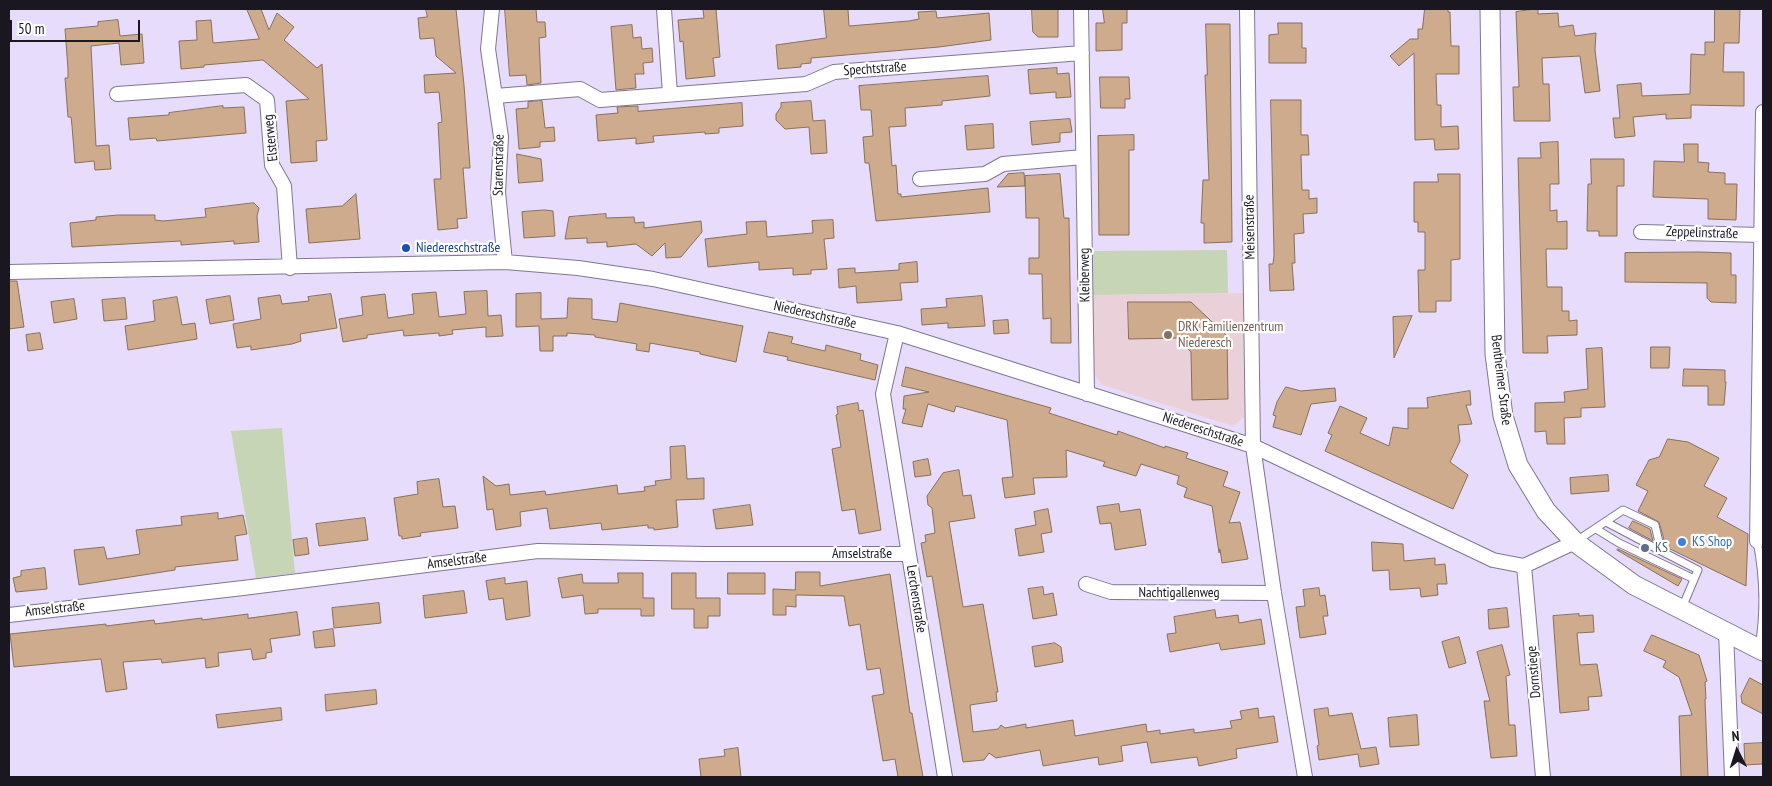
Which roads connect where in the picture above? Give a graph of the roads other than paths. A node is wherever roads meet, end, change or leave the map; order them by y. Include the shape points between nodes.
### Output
1 (492, 9) edge
2 (664, 9) edge
3 (1081, 9) edge
4 (1247, 9) edge
5 (1490, 9) edge
6 (1082, 53) junction
7 (117, 94) dead end
8 (670, 94) junction
9 (496, 96) junction
10 (1763, 112) edge
11 (1083, 157) junction
12 (920, 179) dead end
13 (1641, 232) dead end
14 (1762, 235) edge
15 (505, 262) junction
16 (290, 268) junction
17 (9, 272) edge
18 (897, 333) junction
19 (1761, 342) edge
20 (1087, 394) junction
21 (1253, 446) junction
22 (1606, 522) junction
23 (1596, 529) junction
24 (1757, 541) joint
25 (1575, 542) junction
26 (1661, 551) junction
27 (909, 554) junction
28 (1524, 566) junction
29 (1694, 579) junction
30 (1086, 584) dead end
31 (1274, 593) junction
32 (1681, 609) junction
33 (9, 614) edge
34 (1726, 632) junction
35 (1761, 650) edge
36 (945, 777) edge
37 (1305, 777) edge
38 (1543, 777) edge
39 (1732, 777) edge

1 - 9 street, Starenstraße via 488,49
2 - 8 street
3 - 6 street, Kleiberweg
4 - 21 street, Meisenstraße
5 - 25 main road, Bentheimer Straße via 1495,354 1503,416 1518,465 1546,511
6 - 8 street, Spechtstraße via 834,72 806,84
6 - 11 street, Kleiberweg
7 - 16 street, Elsterweg via 246,85 267,100 272,165 284,186
8 - 9 street, Spechtstraße via 600,100 580,89
9 - 15 street, Starenstraße via 501,137 498,192
10 - 14 street
11 - 12 street via 1003,164 985,174
11 - 20 street, Kleiberweg
13 - 14 street, Zeppelinstraße
14 - 19 street
15 - 16 street, Niedereschstraße
15 - 18 street, Niedereschstraße via 653,279
16 - 17 street, Niedereschstraße
18 - 20 street, Niedereschstraße
18 - 27 street, Lerchenstraße via 883,394
19 - 24 street
20 - 21 street, Niedereschstraße
21 - 28 street, Niedereschstraße via 1493,560
21 - 31 street
22 - 23 lane
22 - 26 lane
22 - 26 lane via 1623,510 1655,525
23 - 25 lane
23 - 29 lane
24 - 35 lane via 1763,571
25 - 28 street
25 - 32 main road, Bentheimer Straße via 1634,585
26 - 29 lane via 1698,570
27 - 33 street, Amselstraße via 538,550
27 - 36 street, Lerchenstraße
28 - 38 street, Dornstiege
29 - 32 lane
30 - 31 street, Nachtigallenweg via 1111,592
31 - 37 street
32 - 34 main road, Bentheimer Straße
34 - 35 main road, Bentheimer Straße
34 - 39 street

